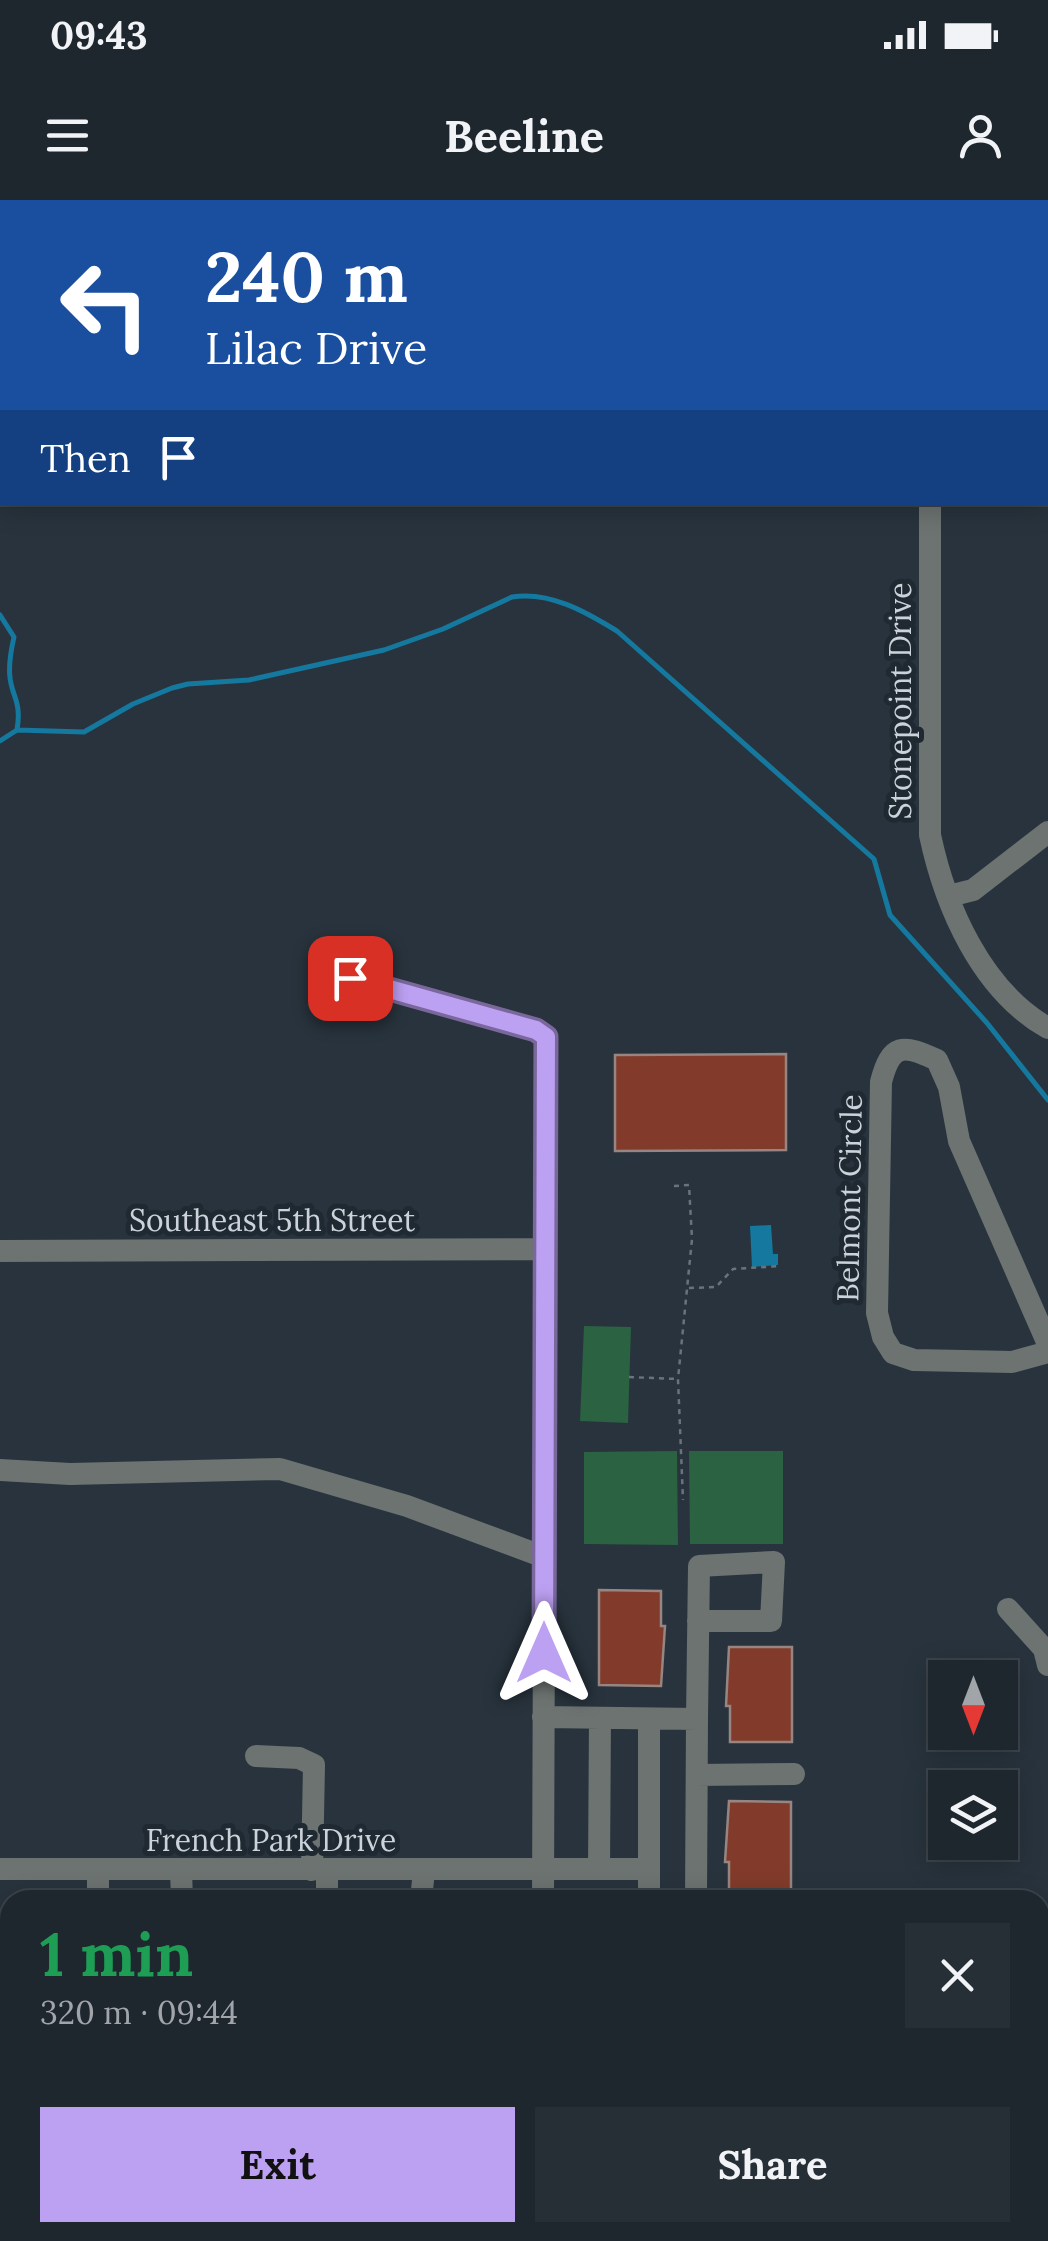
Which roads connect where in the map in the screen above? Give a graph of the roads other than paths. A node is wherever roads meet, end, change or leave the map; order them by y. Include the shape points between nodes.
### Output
1 (930, 505) edge
2 (1048, 832) edge
3 (950, 896) junction
4 (350, 978) dead end
5 (1048, 1028) edge
6 (545, 1250) junction
7 (0, 1252) edge
8 (1048, 1344) edge
9 (1048, 1352) edge
10 (0, 1470) edge
11 (544, 1557) junction
12 (1008, 1609) dead end
13 (698, 1621) dead end
14 (1048, 1665) edge
15 (543, 1717) junction
16 (600, 1718) junction
17 (650, 1719) junction
18 (697, 1719) junction
19 (256, 1756) dead end
20 (794, 1774) dead end
21 (697, 1775) junction
22 (0, 1869) edge
23 (650, 1869) junction
24 (98, 1870) junction
25 (182, 1870) junction
26 (319, 1870) junction
27 (424, 1870) junction
28 (542, 1870) junction
29 (599, 1870) junction
30 (98, 1890) edge
31 (182, 1890) edge
32 (324, 1890) edge
33 (422, 1890) edge
34 (543, 1890) edge
35 (649, 1890) edge
36 (696, 1890) edge

1 - 3 street, Stonepoint Drive via 930,835
2 - 3 street via 973,890
3 - 5 street, Stonepoint Drive via 966,939 1031,1018
4 - 6 street via 546,1037
6 - 7 street, Southeast 5th Street
6 - 11 street
8 - 9 street, Belmont Circle via 966,1157 938,1060 912,1048 896,1050 880,1082 877,1313 883,1337 892,1352 914,1360 1012,1362
10 - 11 street via 280,1469 407,1506
11 - 15 street
12 - 14 street via 1044,1649
13 - 18 street
15 - 16 street
15 - 28 street
16 - 17 street
16 - 29 street
17 - 18 street
17 - 23 street
18 - 21 street
19 - 26 street via 314,1765
20 - 21 street
21 - 36 street
22 - 24 street, French Park Drive
23 - 29 street, French Park Drive
23 - 35 street
24 - 25 street, French Park Drive
24 - 30 street
25 - 26 street, French Park Drive
25 - 31 street
26 - 27 street, French Park Drive
26 - 32 street
27 - 28 street, French Park Drive
27 - 33 street
28 - 29 street, French Park Drive
28 - 34 street

